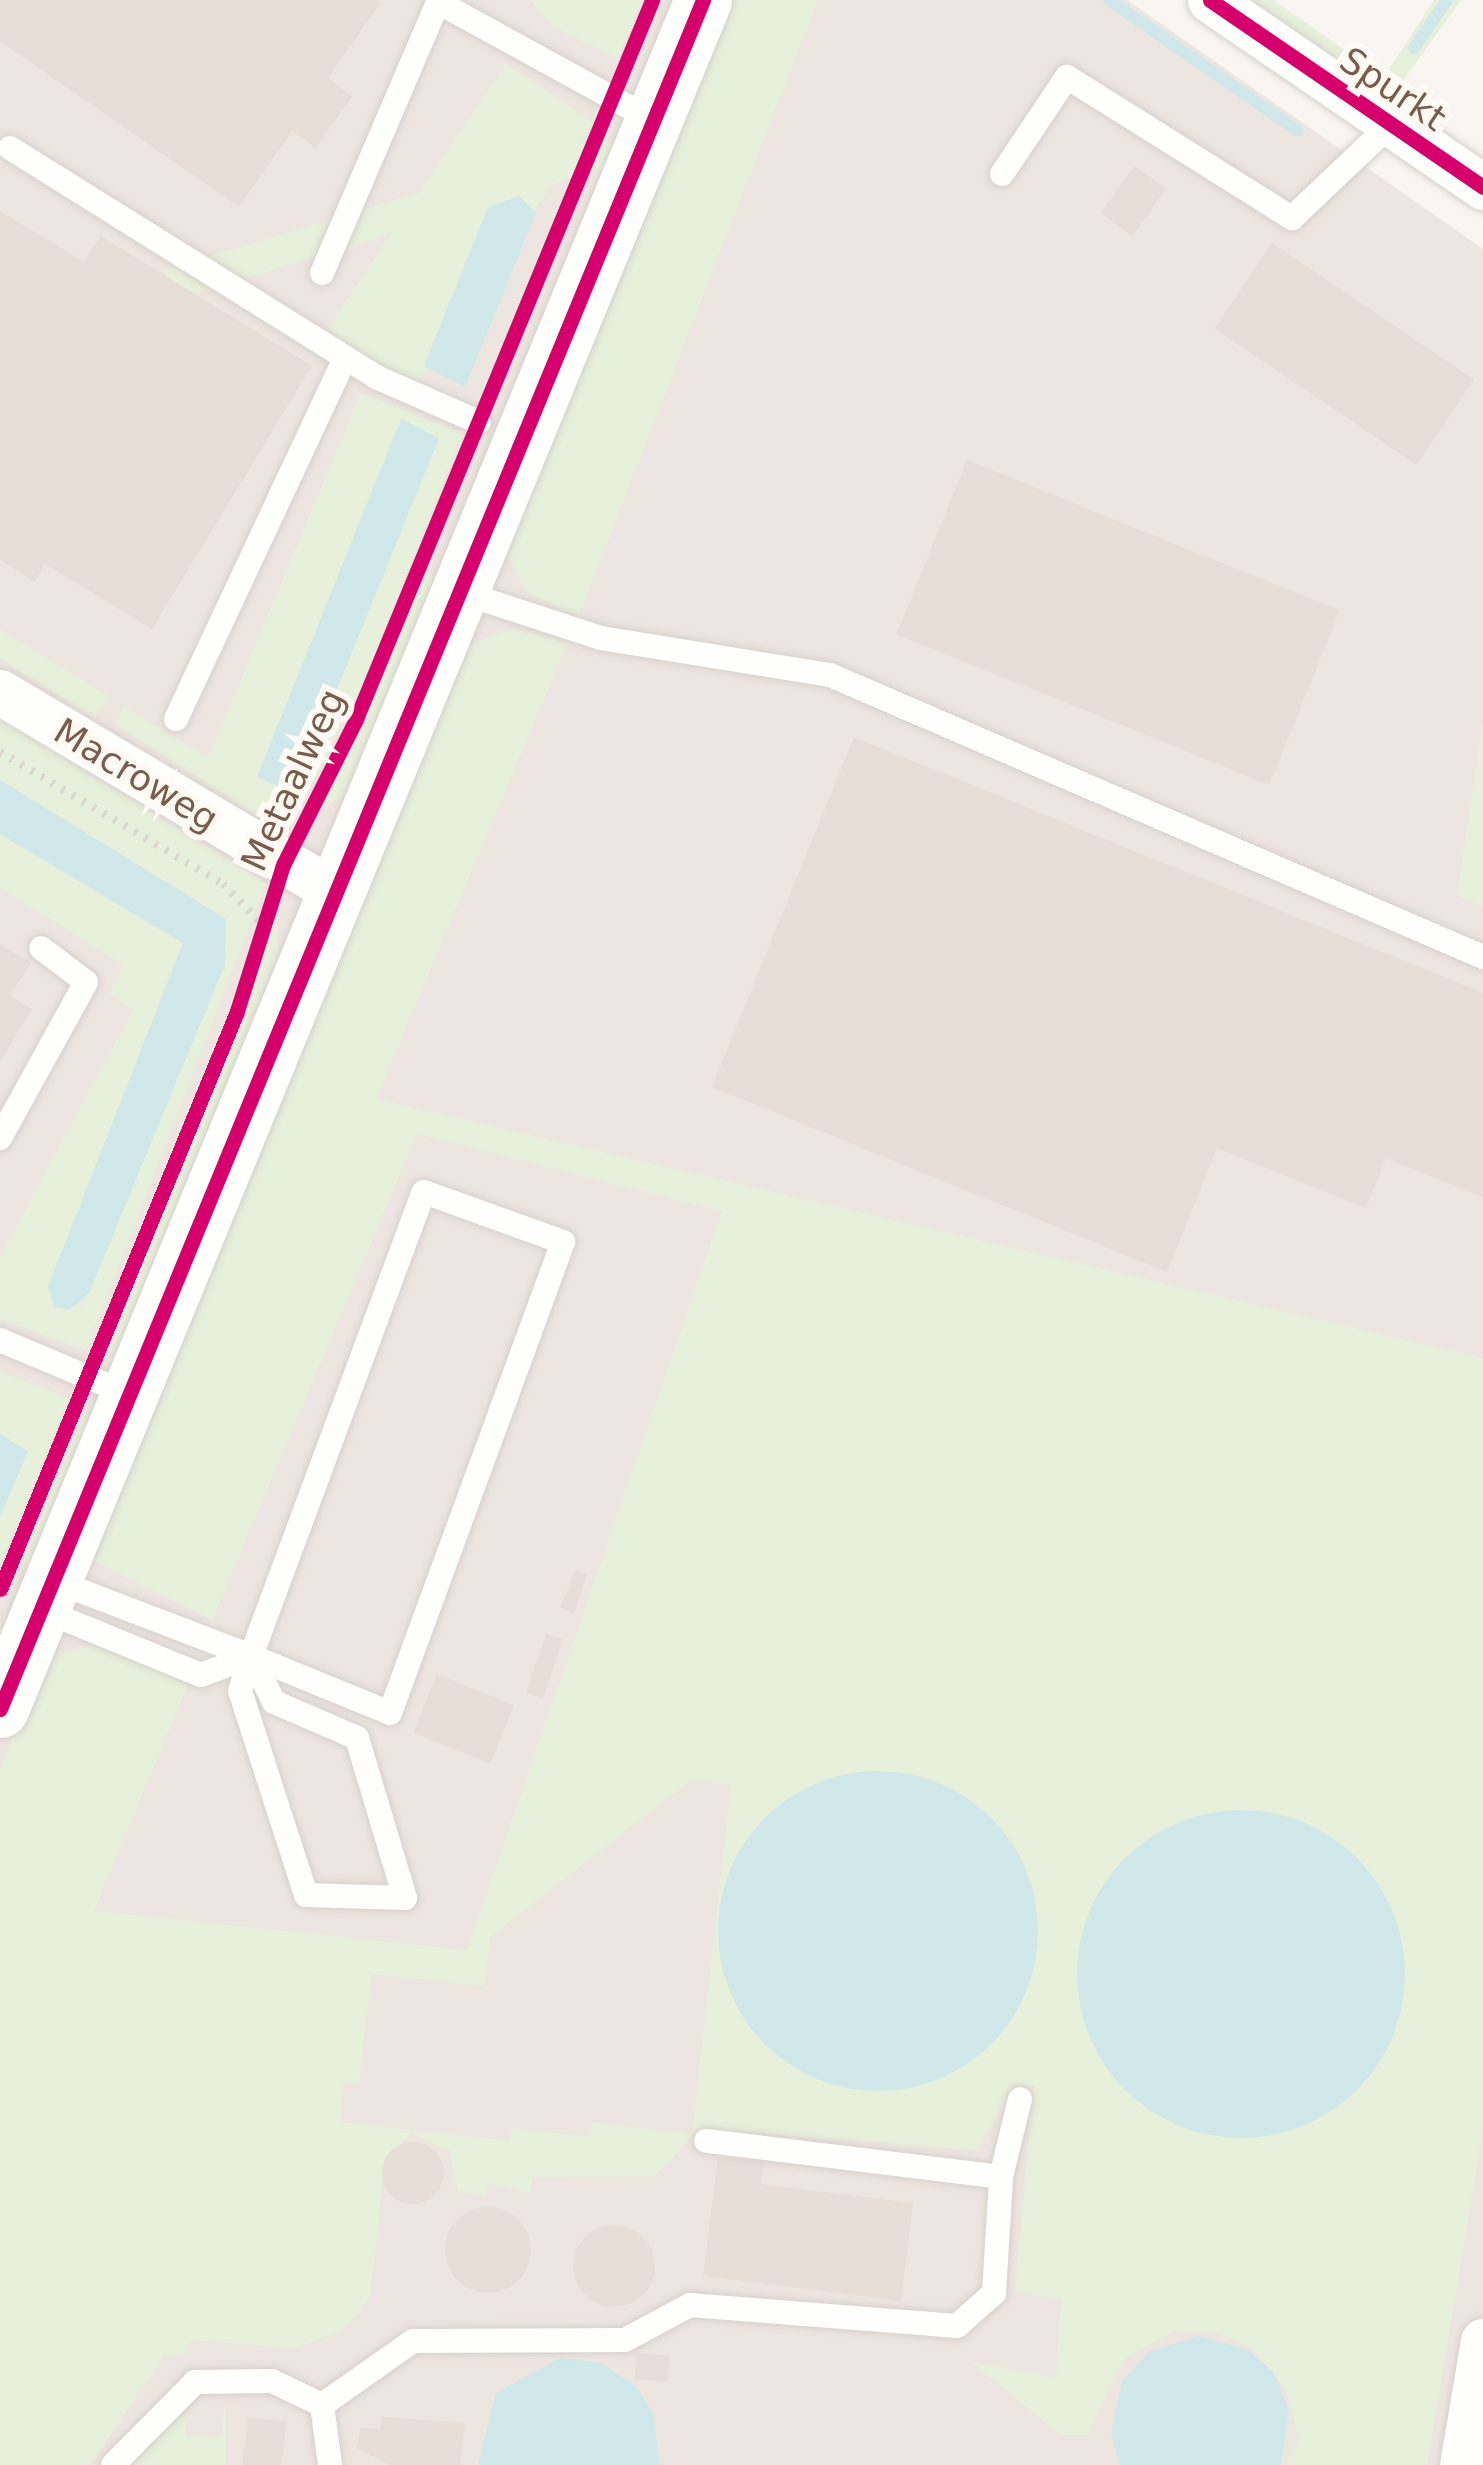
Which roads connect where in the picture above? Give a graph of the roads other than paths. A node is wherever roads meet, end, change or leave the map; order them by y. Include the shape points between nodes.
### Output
1 (703, 0) edge
2 (1210, 0) edge
3 (438, 1) edge
4 (652, 120) junction
5 (1391, 124) junction
6 (10, 148) dead end
7 (1002, 174) dead end
8 (1483, 187) edge
9 (322, 273) dead end
10 (345, 358) junction
11 (479, 422) dead end
12 (458, 591) junction
13 (0, 692) edge
14 (176, 719) dead end
15 (336, 892) junction
16 (41, 948) dead end
17 (1483, 957) edge
18 (0, 1138) edge
19 (0, 1340) edge
20 (128, 1394) junction
21 (46, 1595) junction
22 (251, 1656) junction
23 (0, 1708) edge
24 (1020, 2099) dead end
25 (706, 2141) dead end
26 (1000, 2177) junction
27 (1483, 2341) edge
28 (322, 2405) junction
29 (113, 2465) edge
30 (330, 2465) edge
31 (1462, 2465) edge

1 - 4 street
2 - 5 street, Spurkt
3 - 4 lane
3 - 9 lane
4 - 12 street
5 - 7 lane via 1292,218 1066,76
5 - 8 street, Spurkt
6 - 10 lane
10 - 11 lane
10 - 14 lane
12 - 15 street
12 - 17 lane via 601,638 830,675
13 - 15 street, Macroweg
15 - 20 street
16 - 18 lane via 86,982
19 - 20 lane
20 - 21 street
21 - 22 lane
21 - 22 lane via 201,1675
21 - 23 street
22 - 22 lane via 274,1702 357,1738 405,1898 306,1895 240,1691
22 - 22 lane via 390,1713 563,1242 424,1192
24 - 26 lane
25 - 26 lane
26 - 28 lane via 994,2293 957,2326 691,2305 625,2340 413,2341
27 - 31 street
28 - 29 lane via 272,2381 195,2382
28 - 30 lane

